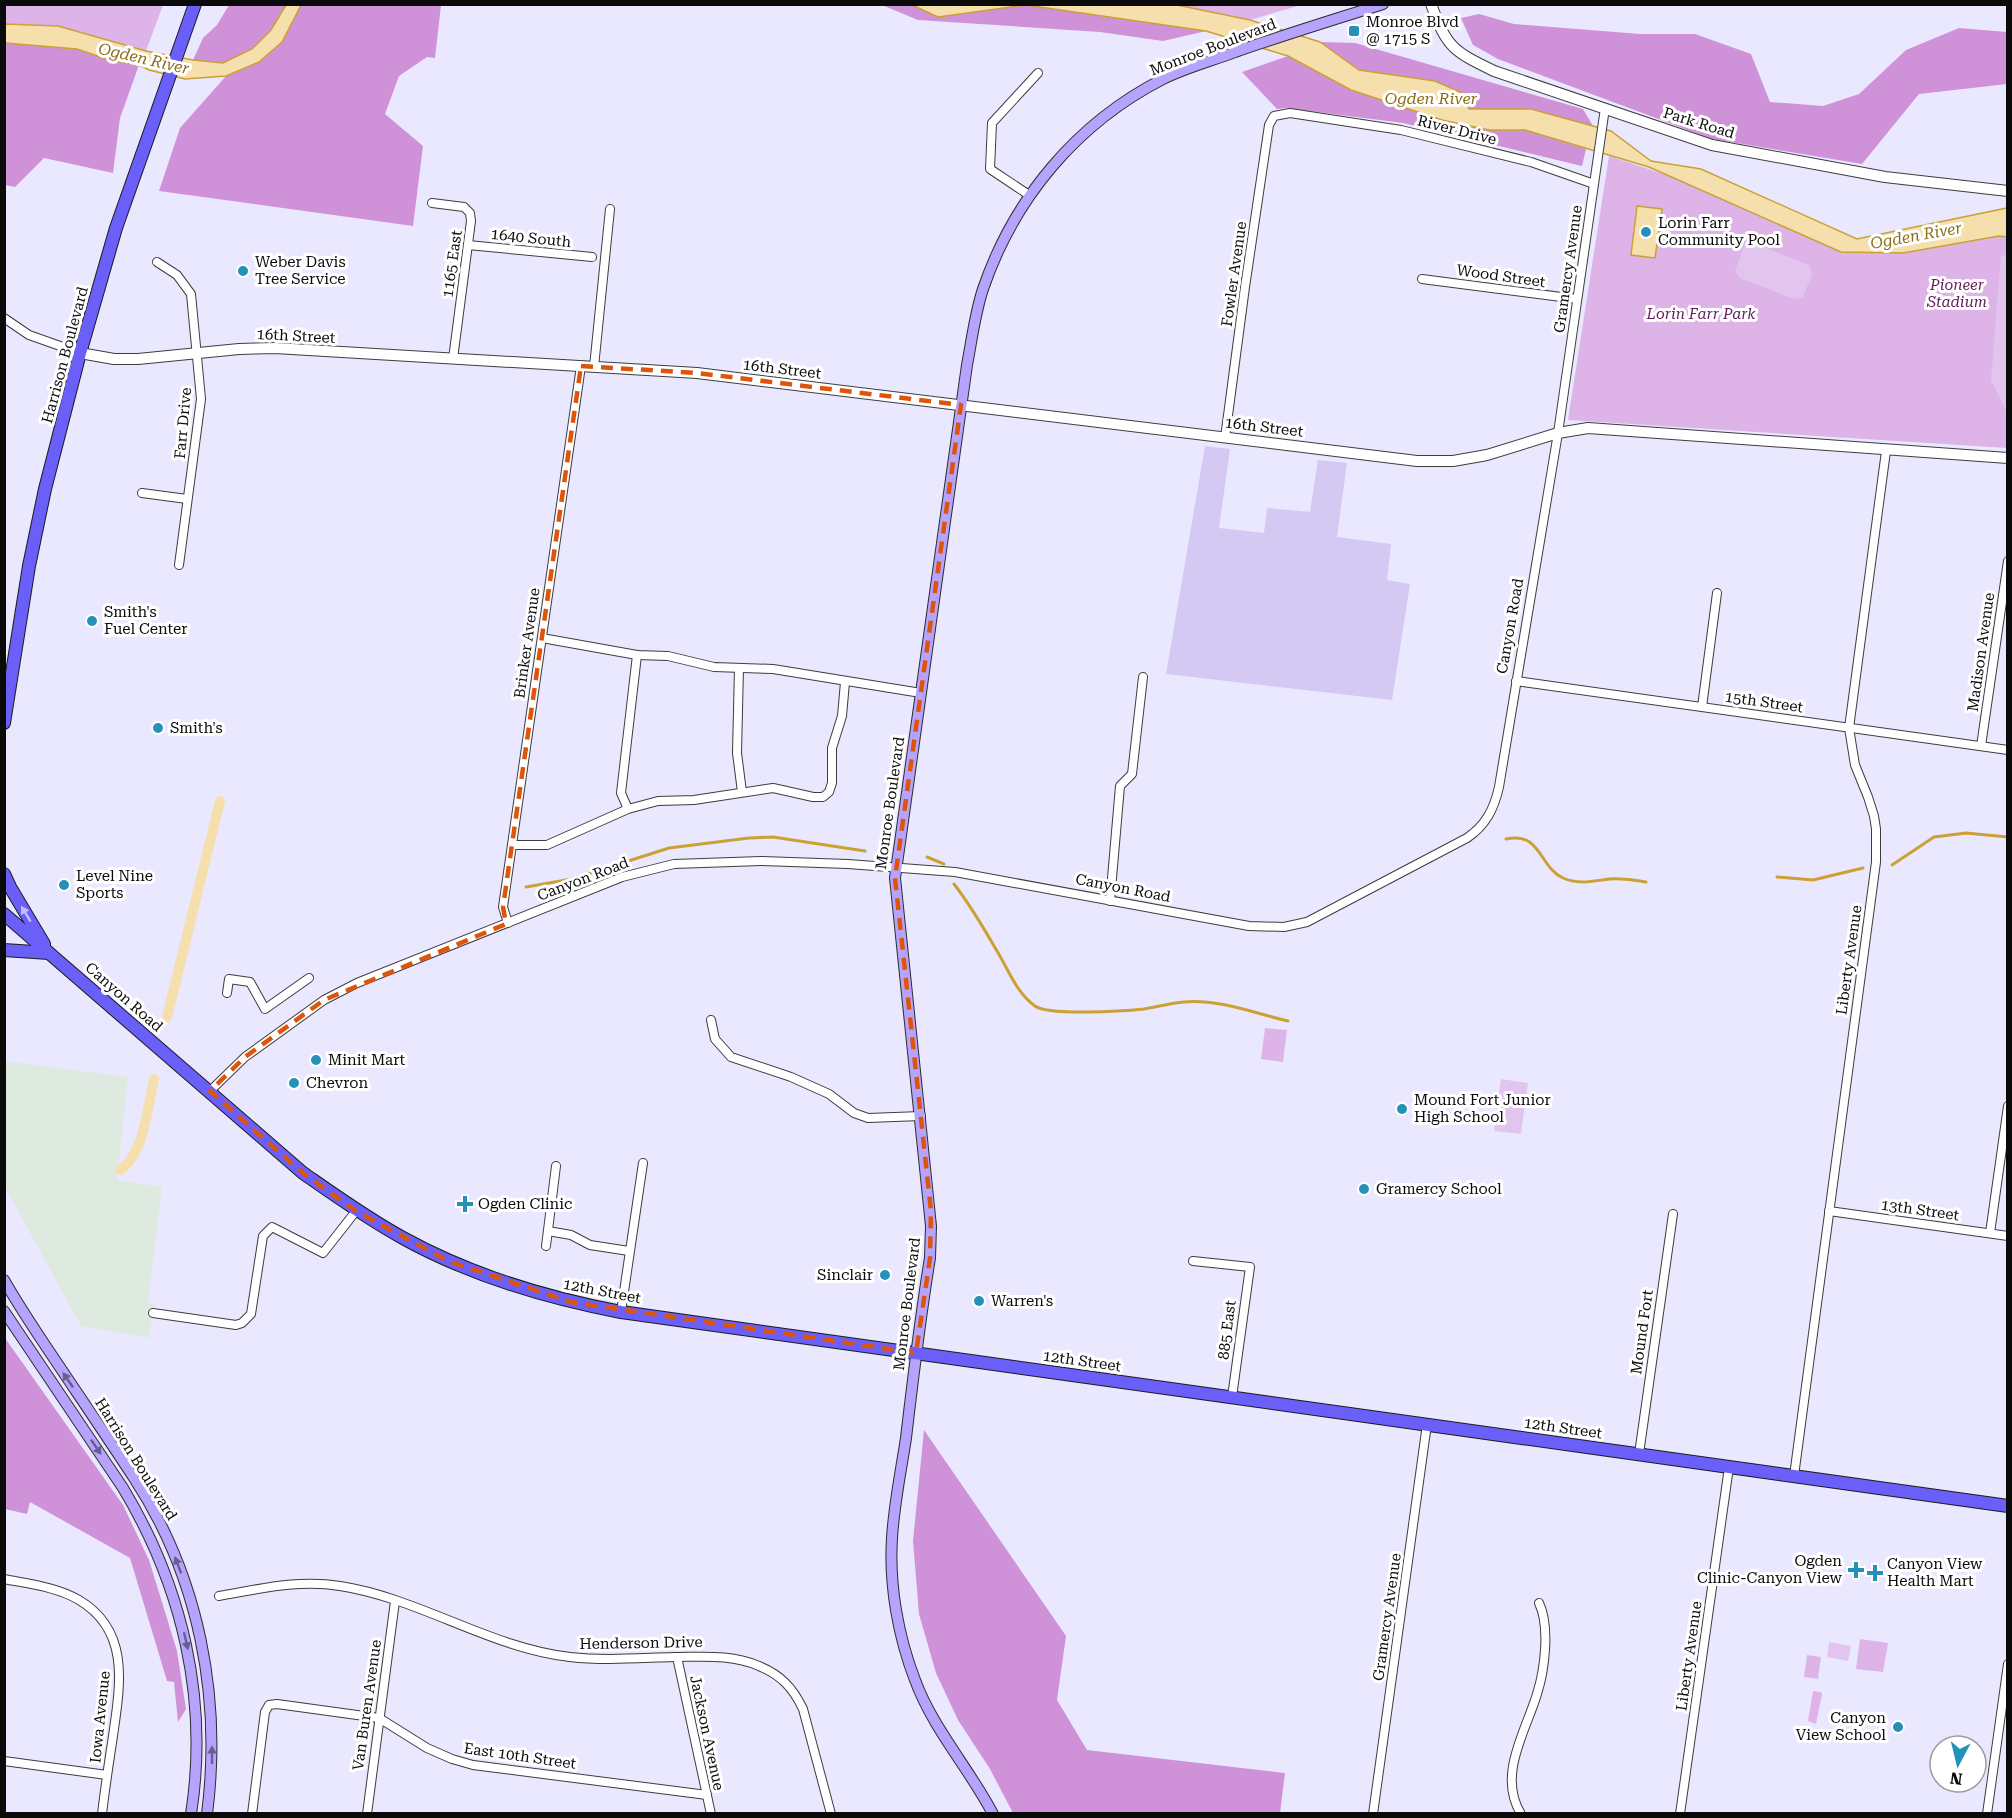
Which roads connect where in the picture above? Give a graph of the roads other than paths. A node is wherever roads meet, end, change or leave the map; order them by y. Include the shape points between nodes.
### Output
1 (195, 4) edge
2 (1383, 4) edge
3 (1431, 4) edge
4 (1038, 73) dead end
5 (1605, 108) junction
6 (1274, 116) joint
7 (1594, 184) junction
8 (2002, 190) edge
9 (1029, 195) junction
10 (432, 203) dead end
11 (610, 209) dead end
12 (468, 245) junction
13 (592, 257) dead end
14 (157, 262) dead end
15 (1422, 279) dead end
16 (1578, 299) junction
17 (4, 318) edge
18 (80, 353) junction
19 (198, 353) junction
20 (453, 359) junction
21 (581, 366) junction
22 (594, 367) junction
23 (961, 405) junction
24 (1558, 433) junction
25 (1225, 438) junction
26 (1886, 451) junction
27 (2007, 458) edge
28 (142, 493) dead end
29 (188, 499) junction
30 (2007, 561) edge
31 (179, 565) dead end
32 (1717, 593) dead end
33 (2005, 604) edge
34 (542, 638) junction
35 (637, 655) junction
36 (739, 668) junction
37 (1143, 677) dead end
38 (1516, 681) junction
39 (845, 682) junction
40 (921, 693) junction
41 (1702, 707) junction
42 (4, 723) edge
43 (1849, 728) junction
44 (1981, 746) junction
45 (2007, 750) edge
46 (742, 792) junction
47 (628, 809) junction
48 (512, 845) junction
49 (896, 868) junction
50 (4, 874) edge
51 (1110, 901) junction
52 (4, 914) edge
53 (508, 923) junction
54 (4, 950) edge
55 (49, 953) junction
56 (309, 978) dead end
57 (227, 993) dead end
58 (711, 1020) dead end
59 (210, 1091) junction
60 (2007, 1106) edge
61 (921, 1116) junction
62 (643, 1163) dead end
63 (556, 1166) dead end
64 (356, 1211) junction
65 (1829, 1211) junction
66 (1673, 1214) dead end
67 (548, 1231) junction
68 (1990, 1233) junction
69 (2007, 1236) edge
70 (546, 1246) dead end
71 (629, 1251) junction
72 (1192, 1261) dead end
73 (4, 1280) edge
74 (4, 1311) edge
75 (621, 1312) junction
76 (153, 1313) dead end
77 (916, 1353) junction
78 (1232, 1397) junction
79 (1427, 1424) junction
80 (1639, 1454) junction
81 (1729, 1467) junction
82 (1794, 1476) junction
83 (2007, 1506) edge
84 (4, 1579) edge
85 (219, 1596) dead end
86 (395, 1601) junction
87 (1539, 1603) dead end
88 (677, 1657) junction
89 (2007, 1664) edge
90 (379, 1718) junction
91 (4, 1761) edge
92 (107, 1775) junction
93 (707, 1794) junction
94 (102, 1814) edge
95 (191, 1814) edge
96 (207, 1814) edge
97 (252, 1814) edge
98 (367, 1814) edge
99 (711, 1814) edge
100 (831, 1814) edge
101 (993, 1814) edge
102 (1373, 1814) edge
103 (1521, 1814) edge
104 (1680, 1814) edge
105 (1987, 1814) edge

1 - 18 main road, Harrison Boulevard via 116,228
2 - 9 main road, Monroe Boulevard via 1165,78 1104,116 1064,152
3 - 5 street, Park Road via 1449,44 1463,56 1494,71
4 - 9 street via 992,123 990,169
5 - 7 street, Gramercy Avenue
5 - 8 street, Park Road via 1712,145 1885,177
6 - 7 street, River Drive via 1290,113 1401,130 1531,162
6 - 25 street, Fowler Avenue via 1269,125
7 - 16 street, Gramercy Avenue
9 - 23 main road, Monroe Boulevard via 1007,233 982,291
10 - 12 street, 1165 East via 468,209
11 - 22 street
12 - 13 street, 1640 South
12 - 20 street, 1165 East
14 - 19 street, Farr Drive via 177,275 191,294
15 - 16 street, Wood Street
16 - 24 street, Gramercy Avenue
17 - 18 street, 16th Street via 29,335
18 - 19 street, 16th Street via 138,359
18 - 42 main road, Harrison Boulevard via 28,566
19 - 20 street, 16th Street via 275,348
19 - 29 street, Farr Drive via 201,399
20 - 21 street, 16th Street
21 - 22 street, 16th Street
21 - 34 street, Brinker Avenue
22 - 23 street, 16th Street via 697,373
23 - 25 street, 16th Street
23 - 40 main road, Monroe Boulevard
24 - 25 street, 16th Street via 1453,461 1417,461
24 - 26 street via 1588,429
24 - 38 street, Canyon Road
26 - 27 street
26 - 43 street, Liberty Avenue
28 - 29 street
29 - 31 street, Farr Drive
30 - 33 street, Madison Avenue
32 - 41 street
33 - 44 street, Madison Avenue
34 - 35 street
34 - 48 street, Brinker Avenue
35 - 36 street
35 - 47 street via 621,794
36 - 39 street via 772,669
36 - 46 street via 737,753
37 - 51 street via 1132,774 1120,786
38 - 41 street, 15th Street
38 - 51 street, Canyon Road via 1496,801 1478,831 1458,844 1296,926 1249,926
39 - 40 street
39 - 46 street via 842,716 832,748 829,792 823,797 773,788
40 - 49 main road, Monroe Boulevard
41 - 43 street, 15th Street
43 - 44 street, 15th Street
43 - 65 street, Liberty Avenue via 1854,765 1874,816 1877,845
44 - 45 street, 15th Street
46 - 47 street via 658,801
47 - 48 street via 547,845
48 - 53 street, Brinker Avenue via 503,907
49 - 51 street, Canyon Road via 986,877
49 - 53 street, Canyon Road via 761,861 674,864 622,877
49 - 61 main road, Monroe Boulevard via 898,921
55 -> 50 main road
52 - 55 main road, Canyon Road
53 - 59 street, Canyon Road via 373,976 324,1000 245,1057
54 - 55 main road
55 - 59 main road, Canyon Road
56 - 57 street via 265,1009 250,982 229,979
58 - 61 street via 715,1039 731,1057 791,1077 868,1118
59 - 64 main road, 12th Street via 303,1173
60 - 68 street
61 - 77 main road, Monroe Boulevard via 932,1226
62 - 71 street
63 - 67 street
64 - 75 main road, 12th Street via 456,1264 571,1302
64 - 76 street via 323,1253 272,1227 263,1236 251,1314 243,1323
65 - 68 street, 13th Street
65 - 82 street, Liberty Avenue
66 - 80 street, Mound Fort
67 - 70 street
67 - 71 street via 571,1234 594,1246
68 - 69 street, 13th Street
71 - 75 street
72 - 78 street, 885 East via 1250,1267
96 -> 73 main road, Harrison Boulevard via 212,1771 210,1693 195,1615 177,1560 153,1508
74 -> 95 main road, Harrison Boulevard via 123,1488 164,1567 188,1650 195,1697 197,1769
75 - 77 main road, 12th Street
77 - 78 main road, 12th Street
77 - 101 main road, Monroe Boulevard via 892,1537 896,1611 920,1693
78 - 79 main road, 12th Street
79 - 80 main road, 12th Street
79 - 102 street, Gramercy Avenue
80 - 81 main road, 12th Street
81 - 82 main road, 12th Street
81 - 104 street, Liberty Avenue
82 - 83 main road, 12th Street
84 - 92 street, Iowa Avenue via 77,1599 106,1625 116,1649 119,1677
85 - 86 street, Henderson Drive via 306,1584 366,1591
86 - 88 street, Henderson Drive via 543,1652 602,1659
86 - 90 street, Van Buren Avenue
87 - 103 street via 1546,1623 1542,1669 1512,1775 1516,1806
88 - 93 street, Jackson Avenue
88 - 100 street, Henderson Drive via 734,1659 758,1665 781,1678 803,1709
89 - 105 street
90 - 93 street, East 10th Street via 427,1748 473,1765
90 - 97 street, East 10th Street via 269,1705
90 - 98 street, Van Buren Avenue
91 - 92 street
92 - 94 street, Iowa Avenue
93 - 99 street, Jackson Avenue

